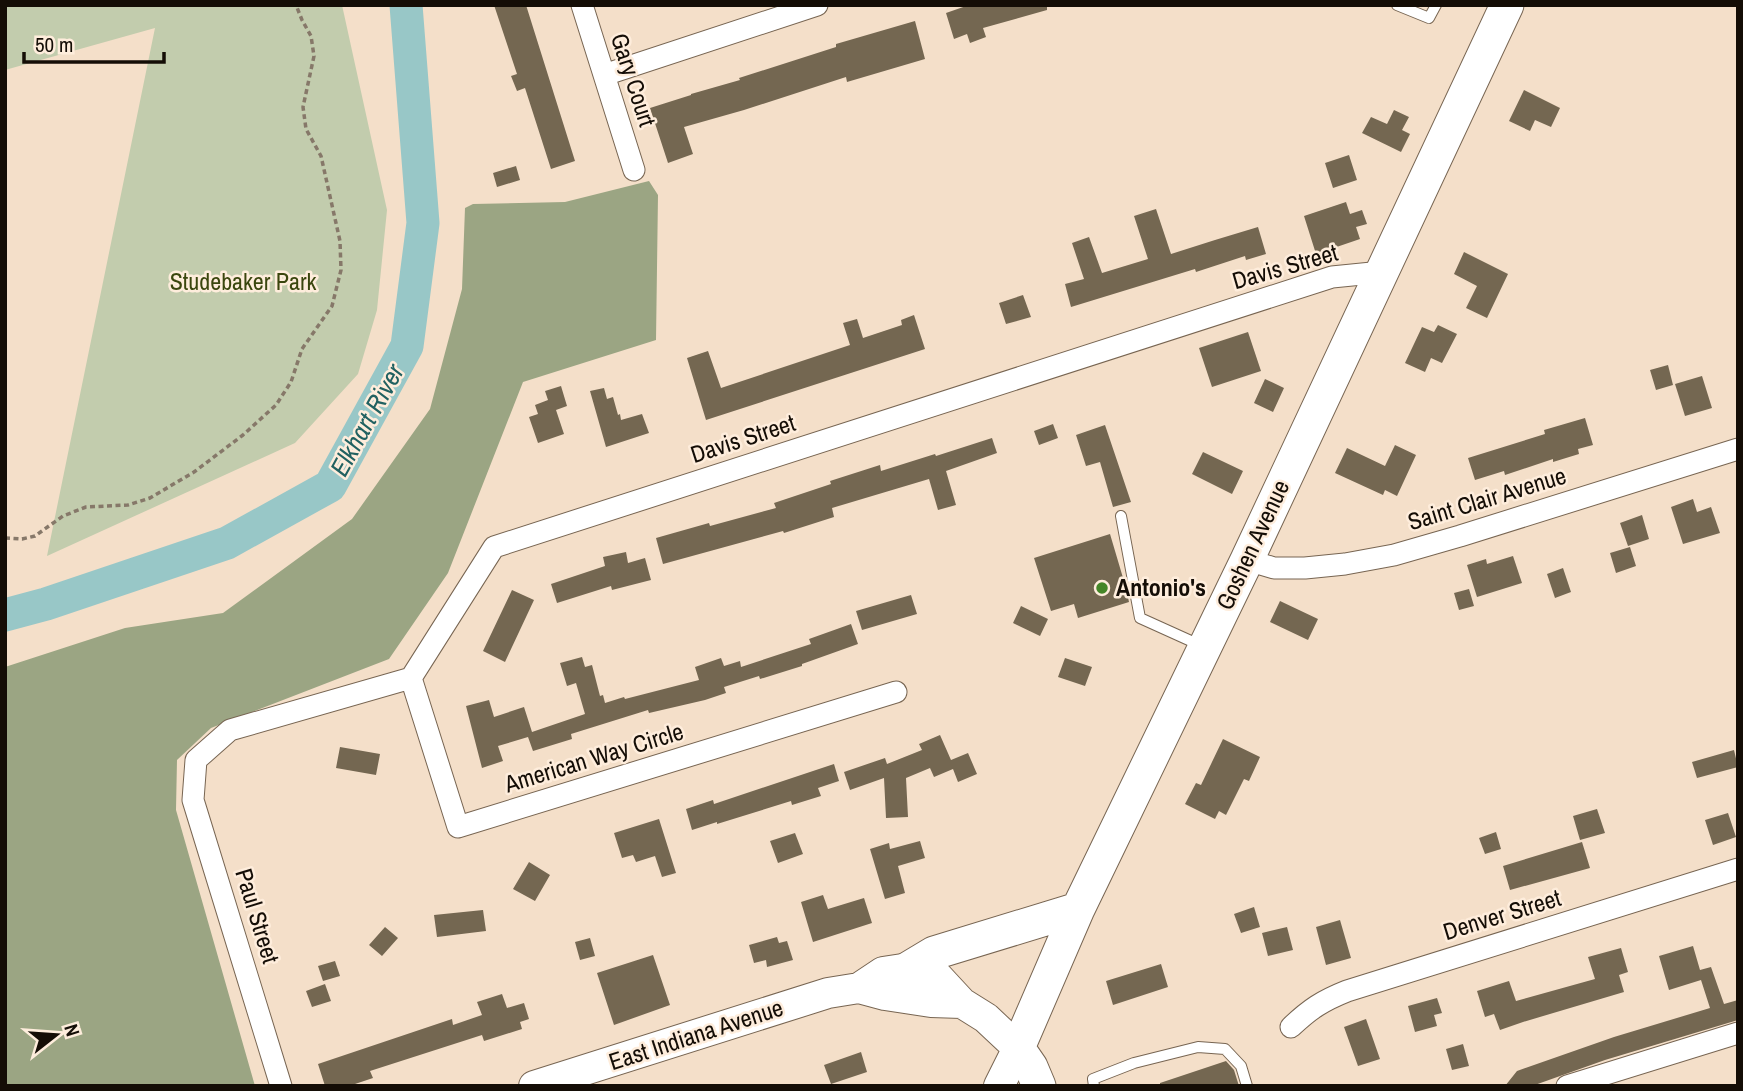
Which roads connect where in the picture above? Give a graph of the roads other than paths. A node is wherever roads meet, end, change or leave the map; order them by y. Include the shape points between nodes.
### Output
1 (582, 5) edge
2 (760, 5) edge
3 (817, 5) edge
4 (1397, 5) edge
5 (1436, 5) edge
6 (1507, 5) edge
7 (750, 27) junction
8 (604, 75) junction
9 (634, 170) dead end
10 (1382, 272) junction
11 (1738, 449) edge
12 (1121, 516) dead end
13 (1247, 560) junction
14 (1205, 648) junction
15 (411, 678) junction
16 (896, 692) dead end
17 (1738, 869) edge
18 (1078, 909) junction
19 (909, 968) junction
20 (859, 988) junction
21 (962, 1003) junction
22 (1291, 1027) dead end
23 (1738, 1033) edge
24 (1018, 1048) junction
25 (281, 1086) edge
26 (534, 1086) edge
27 (999, 1086) edge
28 (1039, 1086) edge
29 (1094, 1086) edge
30 (1247, 1086) edge
31 (1567, 1086) edge

1 - 8 street, Gary Court
2 - 7 street
3 - 7 street
4 - 5 lane via 1429,18
6 - 10 main road, Goshen Avenue
7 - 8 street
8 - 9 street, Gary Court
10 - 13 main road, Goshen Avenue
10 - 15 street, Davis Street via 1332,277 494,547
11 - 13 street, Saint Clair Avenue via 1394,555 1305,568 1274,568
12 - 14 lane via 1140,618
13 - 14 main road, Goshen Avenue
14 - 18 main road, Goshen Avenue
15 - 16 street, American Way Circle via 458,827
15 - 25 street, Paul Street via 230,730 196,760 193,800
17 - 22 street, Denver Street via 1347,991 1316,1006
18 - 19 main road via 934,953
18 - 24 main road, Goshen Avenue
19 - 20 street, East Indiana Avenue via 883,972
19 - 21 street via 937,976
20 - 21 street, East Indiana Avenue
20 - 26 street, East Indiana Avenue via 828,993
21 - 24 street
23 - 31 street
24 - 27 street, Goshen Avenue
24 - 28 main road
29 - 30 lane via 1093,1079 1134,1063 1198,1047 1225,1049 1241,1066

